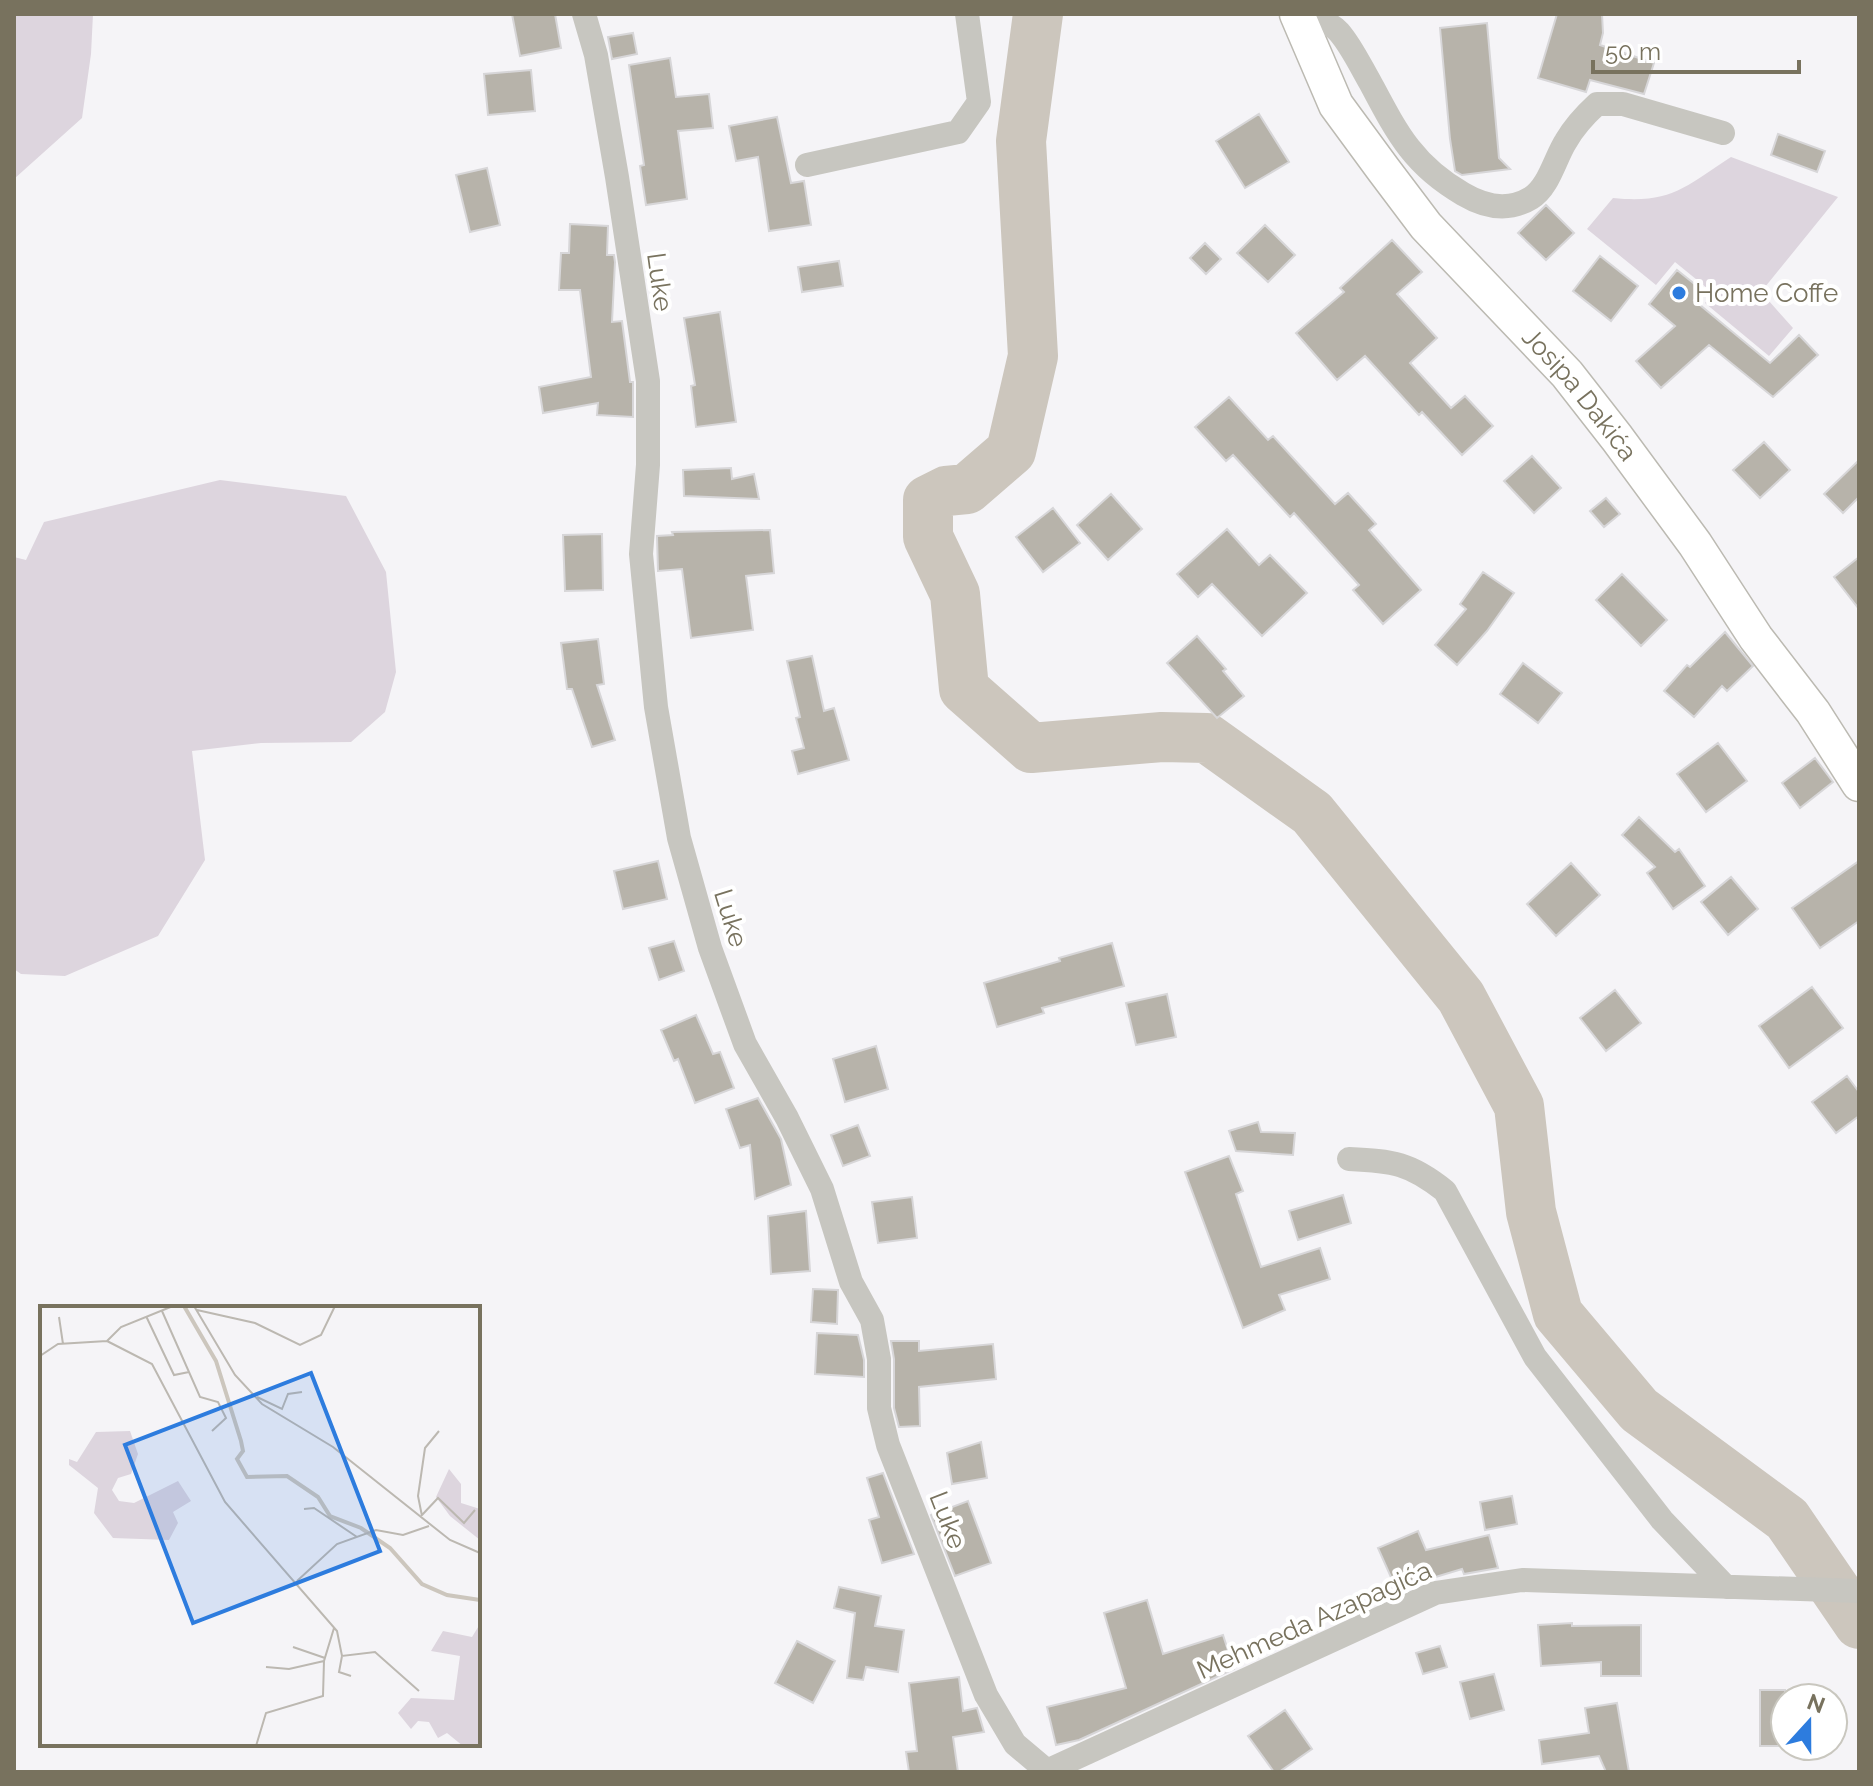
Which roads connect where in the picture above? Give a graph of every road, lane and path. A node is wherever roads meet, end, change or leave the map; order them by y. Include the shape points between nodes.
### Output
1 (584, 14) edge
2 (967, 14) edge
3 (1298, 18) edge
4 (1723, 133) dead end
5 (807, 165) dead end
6 (1859, 784) edge
7 (1349, 1159) dead end
8 (1726, 1587) junction
9 (1852, 1591) edge
10 (1048, 1772) edge

1 - 10 street, Luke via 596,55 648,381 641,554 656,707 679,838 710,948 745,1044 822,1189 851,1282 872,1320 879,1408 888,1445 986,1695 1015,1744
2 - 5 street via 979,102 958,132
3 - 4 street via 1319,20 1337,30 1411,154 1438,180 1496,208 1534,196 1565,142 1597,104 1623,104
3 - 6 main road, Josipa Dakića via 1336,105 1364,144 1426,226 1567,374 1617,438
7 - 8 street via 1392,1160 1445,1191 1535,1357 1662,1520
8 - 9 street, Mehmeda Azapagića
8 - 10 street, Mehmeda Azapagića via 1522,1580 1435,1593

